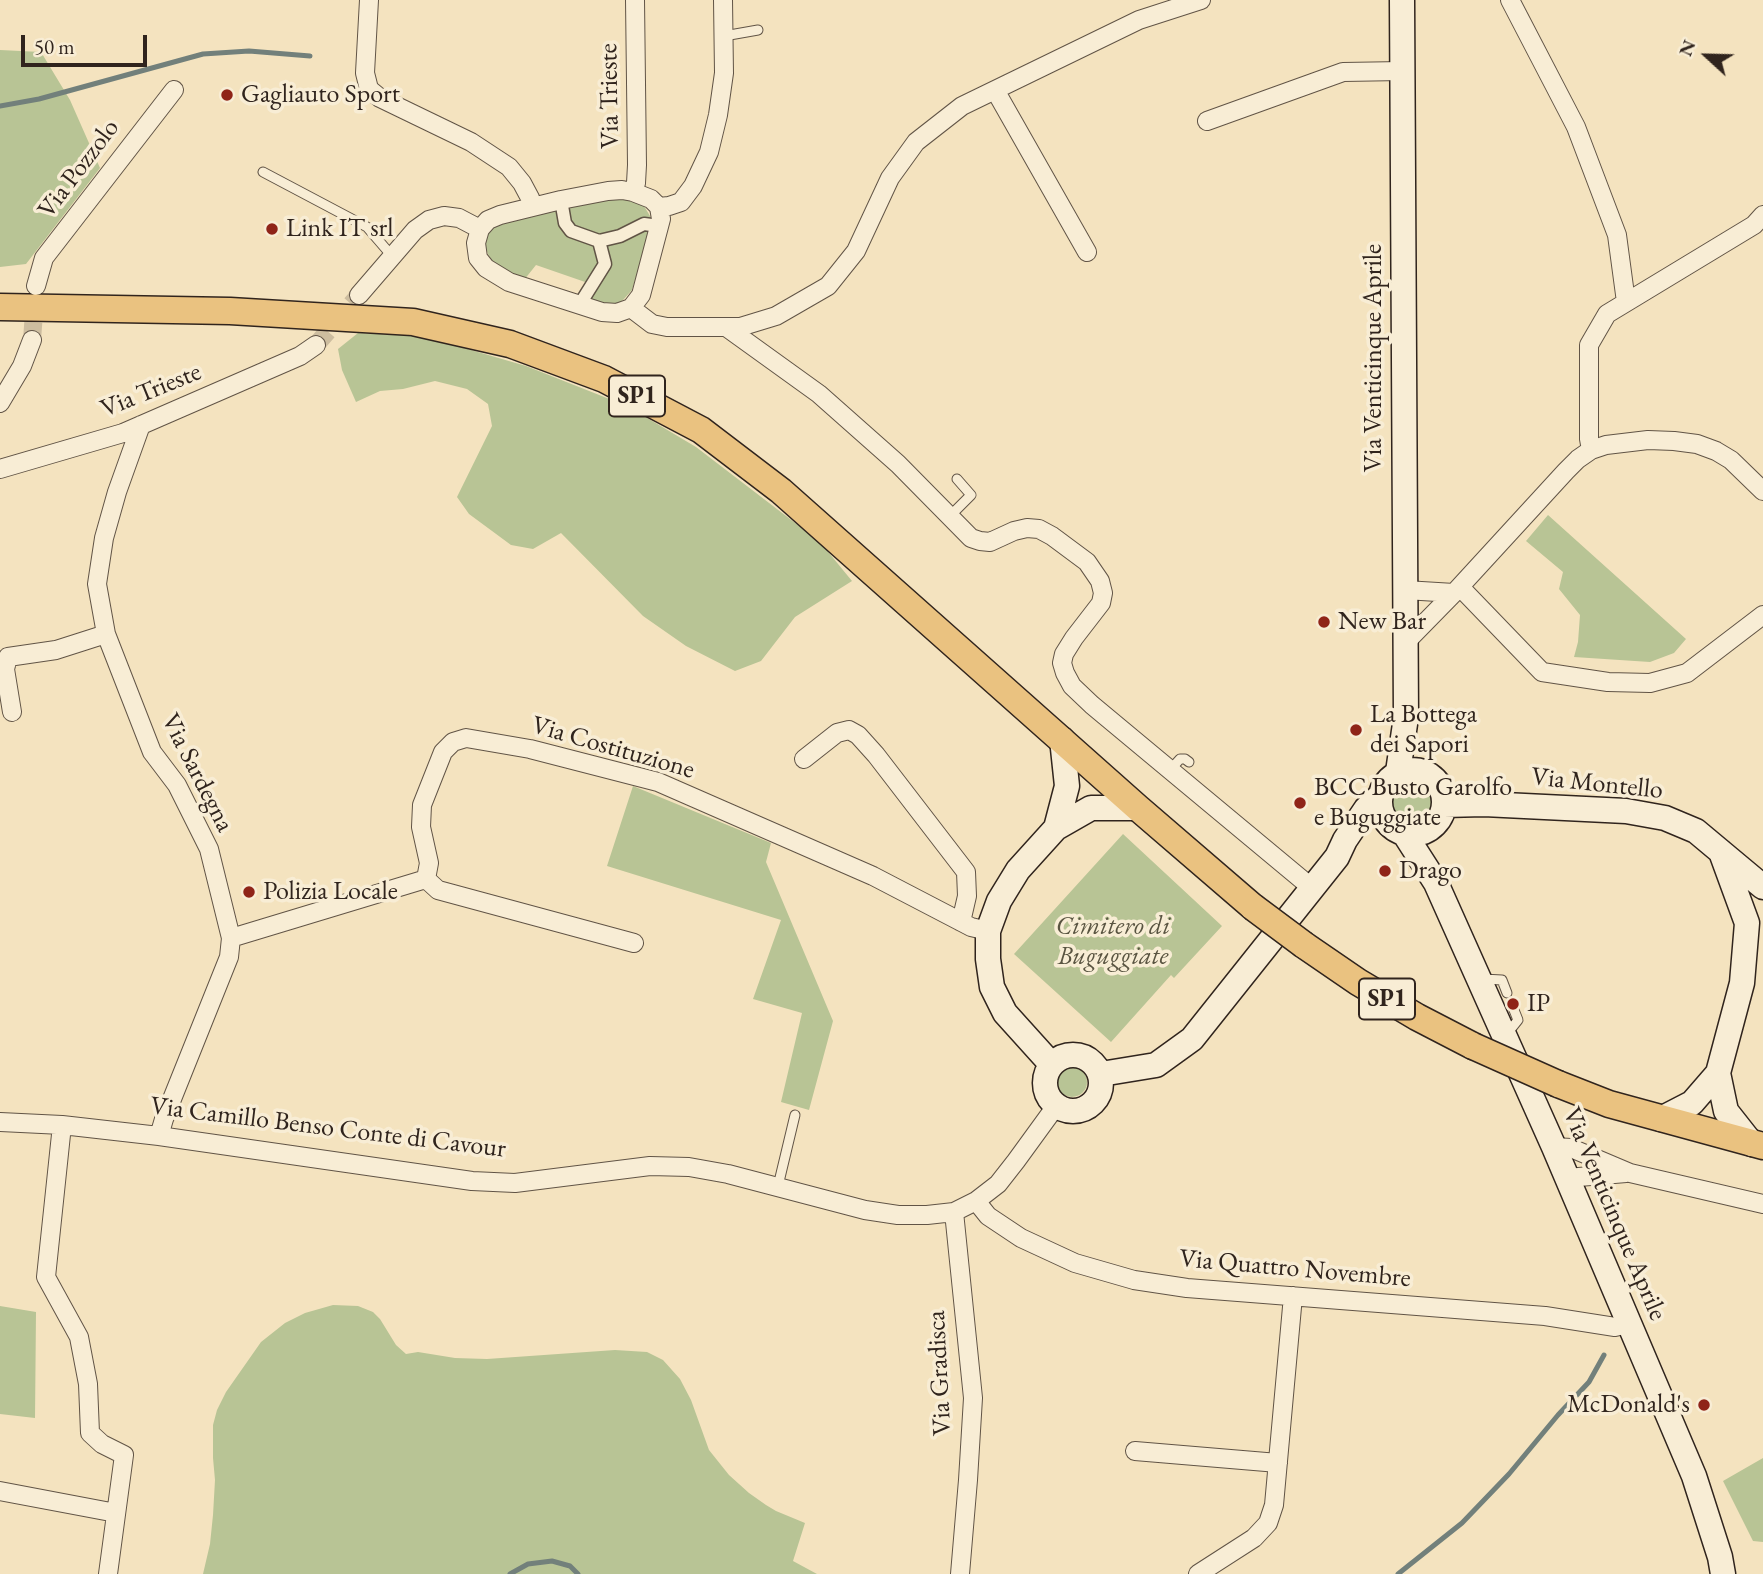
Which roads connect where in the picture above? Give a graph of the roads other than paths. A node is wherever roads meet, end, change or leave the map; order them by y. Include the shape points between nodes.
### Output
1 (369, 0) edge
2 (635, 0) edge
3 (723, 0) edge
4 (1200, 0) edge
5 (1402, 0) edge
6 (1510, 0) edge
7 (758, 30) dead end
8 (724, 36) junction
9 (1402, 71) junction
10 (174, 90) dead end
11 (995, 90) junction
12 (1207, 121) dead end
13 (263, 172) dead end
14 (633, 192) junction
15 (561, 201) junction
16 (532, 206) junction
17 (659, 207) junction
18 (1763, 215) edge
19 (659, 226) junction
20 (480, 229) junction
21 (600, 241) junction
22 (1087, 252) dead end
23 (392, 256) junction
24 (36, 286) tunnel mouth
25 (359, 295) tunnel mouth
26 (1626, 302) junction
27 (580, 304) junction
28 (0, 307) edge
29 (631, 307) junction
30 (726, 327) junction
31 (32, 341) tunnel mouth
32 (316, 345) tunnel mouth
33 (0, 403) edge
34 (141, 425) junction
35 (1591, 450) junction
36 (0, 469) edge
37 (957, 479) dead end
38 (1763, 491) edge
39 (951, 515) junction
40 (1405, 590) junction
41 (1457, 590) junction
42 (1763, 615) edge
43 (106, 634) junction
44 (1405, 643) junction
45 (12, 712) dead end
46 (1406, 717) junction
47 (1062, 739) junction
48 (804, 760) dead end
49 (1189, 762) dead end
50 (1170, 770) junction
51 (1398, 772) junction
52 (1431, 775) junction
53 (1380, 796) junction
54 (1138, 808) junction
55 (1441, 814) junction
56 (1056, 828) junction
57 (1401, 832) junction
58 (1721, 852) junction
59 (1337, 857) junction
60 (426, 879) junction
61 (1437, 883) junction
62 (1763, 887) edge
63 (1312, 888) junction
64 (1755, 916) edge
65 (961, 922) junction
66 (988, 931) junction
67 (231, 938) junction
68 (634, 943) dead end
69 (1763, 949) edge
70 (1479, 979) junction
71 (1742, 983) junction
72 (1507, 993) dead end
73 (1514, 1010) dead end
74 (1505, 1036) junction
75 (1051, 1064) junction
76 (1718, 1073) junction
77 (1101, 1074) junction
78 (1056, 1105) junction
79 (795, 1115) dead end
80 (1661, 1119) junction
81 (0, 1122) edge
82 (62, 1125) junction
83 (159, 1136) junction
84 (1757, 1145) edge
85 (1554, 1147) junction
86 (1630, 1173) junction
87 (1567, 1178) junction
88 (778, 1186) junction
89 (976, 1201) junction
90 (1763, 1204) edge
91 (954, 1212) junction
92 (1293, 1296) junction
93 (1629, 1324) junction
94 (1135, 1451) dead end
95 (1278, 1463) junction
96 (0, 1491) edge
97 (116, 1513) junction
98 (108, 1574) edge
99 (960, 1574) edge
100 (1198, 1574) edge
101 (1723, 1574) edge

1 - 16 street via 365,73 369,89 509,167
2 - 14 street, Via Trieste via 637,165
3 - 8 street
4 - 11 street via 1139,20
5 - 9 main road, Via Venticinque Aprile
6 - 26 street via 1576,127 1618,235
7 - 8 lane
8 - 17 street via 724,73 709,152 681,202
9 - 12 street via 1343,72
9 - 40 main road, Via Venticinque Aprile
10 - 24 street, Via Pozzolo via 44,258
11 - 22 street
11 - 30 street via 962,106 916,142 890,178 856,251 828,286 776,316
13 - 23 lane via 367,227
14 - 15 street via 608,191
14 - 17 street
15 - 16 street
15 - 21 street via 571,231
16 - 20 street via 499,215
17 - 19 street
18 - 26 street via 1754,225
19 - 21 street via 644,224
19 - 29 street via 641,295
20 - 23 street via 459,218 429,220
20 - 27 street via 478,258 486,268 509,282
21 - 27 street via 605,264
23 - 25 street
26 - 35 street via 1607,314 1589,345
27 - 29 street via 617,313
28 - 47 main road, SP1 via 413,322 509,344 604,379 701,430 781,491
29 - 30 street via 652,324
30 - 39 street via 819,394
31 - 33 street
32 - 34 street, Via Trieste
34 - 36 street, Via Trieste
34 - 43 street, Via Sardegna via 104,538 97,584
35 - 38 street via 1648,440 1697,444 1731,460
35 - 41 street via 1566,471
37 - 39 lane via 971,495
39 - 50 street via 971,538 990,542 1014,531 1038,529 1087,562 1103,593 1101,603 1064,654 1065,673 1092,705
40 - 41 street
40 - 44 main road, Via Venticinque Aprile
41 - 42 street via 1542,672 1608,681 1650,683 1687,673
41 - 44 street
43 - 45 street via 56,650 8,657 5,669
43 - 67 street, Via Sardegna via 152,752 177,785 209,849
44 - 46 main road, Via Venticinque Aprile
46 - 51 main road, Via Venticinque Aprile
46 - 52 main road, Via Venticinque Aprile
47 - 54 main road, SP1
47 - 56 main road via 1067,786
48 - 65 street via 837,733 849,730 858,735 966,872
49 - 50 lane via 1180,759
50 - 63 street via 1277,852
51 - 52 main road via 1420,770
51 - 53 main road via 1383,786
52 - 55 main road via 1442,788
53 - 57 main road via 1383,817
53 - 59 main road via 1366,809
54 - 56 main road via 1091,808
54 - 80 main road, SP1, bridge via 1253,907 1358,982 1473,1046 1609,1104
55 - 57 main road via 1422,833
55 - 58 main road, Via Montello via 1484,804 1626,811 1665,818 1696,831
55 - 61 main road, Via Venticinque Aprile
56 - 66 main road via 1018,870
57 - 59 main road via 1379,832
57 - 61 main road, Via Venticinque Aprile
58 - 62 main road, Via Montello
58 - 64 main road
59 - 63 main road
60 - 65 street, Via Costituzione via 429,863 421,827 422,805 443,752 466,738 530,749 659,782 873,876
60 - 67 street
60 - 68 street via 438,890
61 - 70 main road, Via Venticinque Aprile
63 - 77 main road via 1192,1039 1156,1065
64 - 71 main road
65 - 66 street, Via Costituzione
66 - 75 main road via 992,987 1005,1013
67 - 83 street, Via Sardegna via 229,957
69 - 71 main road
70 - 72 lane via 1502,980
70 - 74 main road, Via Venticinque Aprile
71 - 76 main road
73 - 74 lane via 1518,1020
74 - 85 main road, Via Venticinque Aprile
75 - 77 main road via 1075,1054 1097,1066
75 - 78 main road via 1046,1091
76 - 80 main road via 1692,1104
76 - 84 main road via 1726,1111
77 - 78 main road via 1101,1092 1090,1106 1073,1111
78 - 89 street, Via Camillo Benso Conte di Cavour via 998,1184
79 - 88 lane
80 - 84 main road, SP1
81 - 82 street, Via Camillo Benso Conte di Cavour
82 - 83 street, Via Camillo Benso Conte di Cavour
82 - 97 street via 46,1277 79,1337 88,1384 90,1433 124,1455
83 - 88 street, Via Camillo Benso Conte di Cavour via 472,1181 515,1183 650,1166 689,1167
85 - 86 street via 1571,1148
85 - 87 main road, Via Venticinque Aprile
86 - 87 street
86 - 90 street
87 - 93 main road, Via Venticinque Aprile
88 - 91 street, Via Camillo Benso Conte di Cavour via 898,1215
89 - 91 street, Via Camillo Benso Conte di Cavour
89 - 92 street, Via Quattro Novembre via 988,1216 1021,1238 1075,1263 1134,1280
91 - 99 street, Via Gradisca via 973,1398
92 - 93 street, Via Quattro Novembre via 1545,1316 1615,1327
92 - 95 street
93 - 101 main road, Via Venticinque Aprile via 1694,1476
94 - 95 street
95 - 100 street via 1268,1524
96 - 97 street
97 - 98 street

